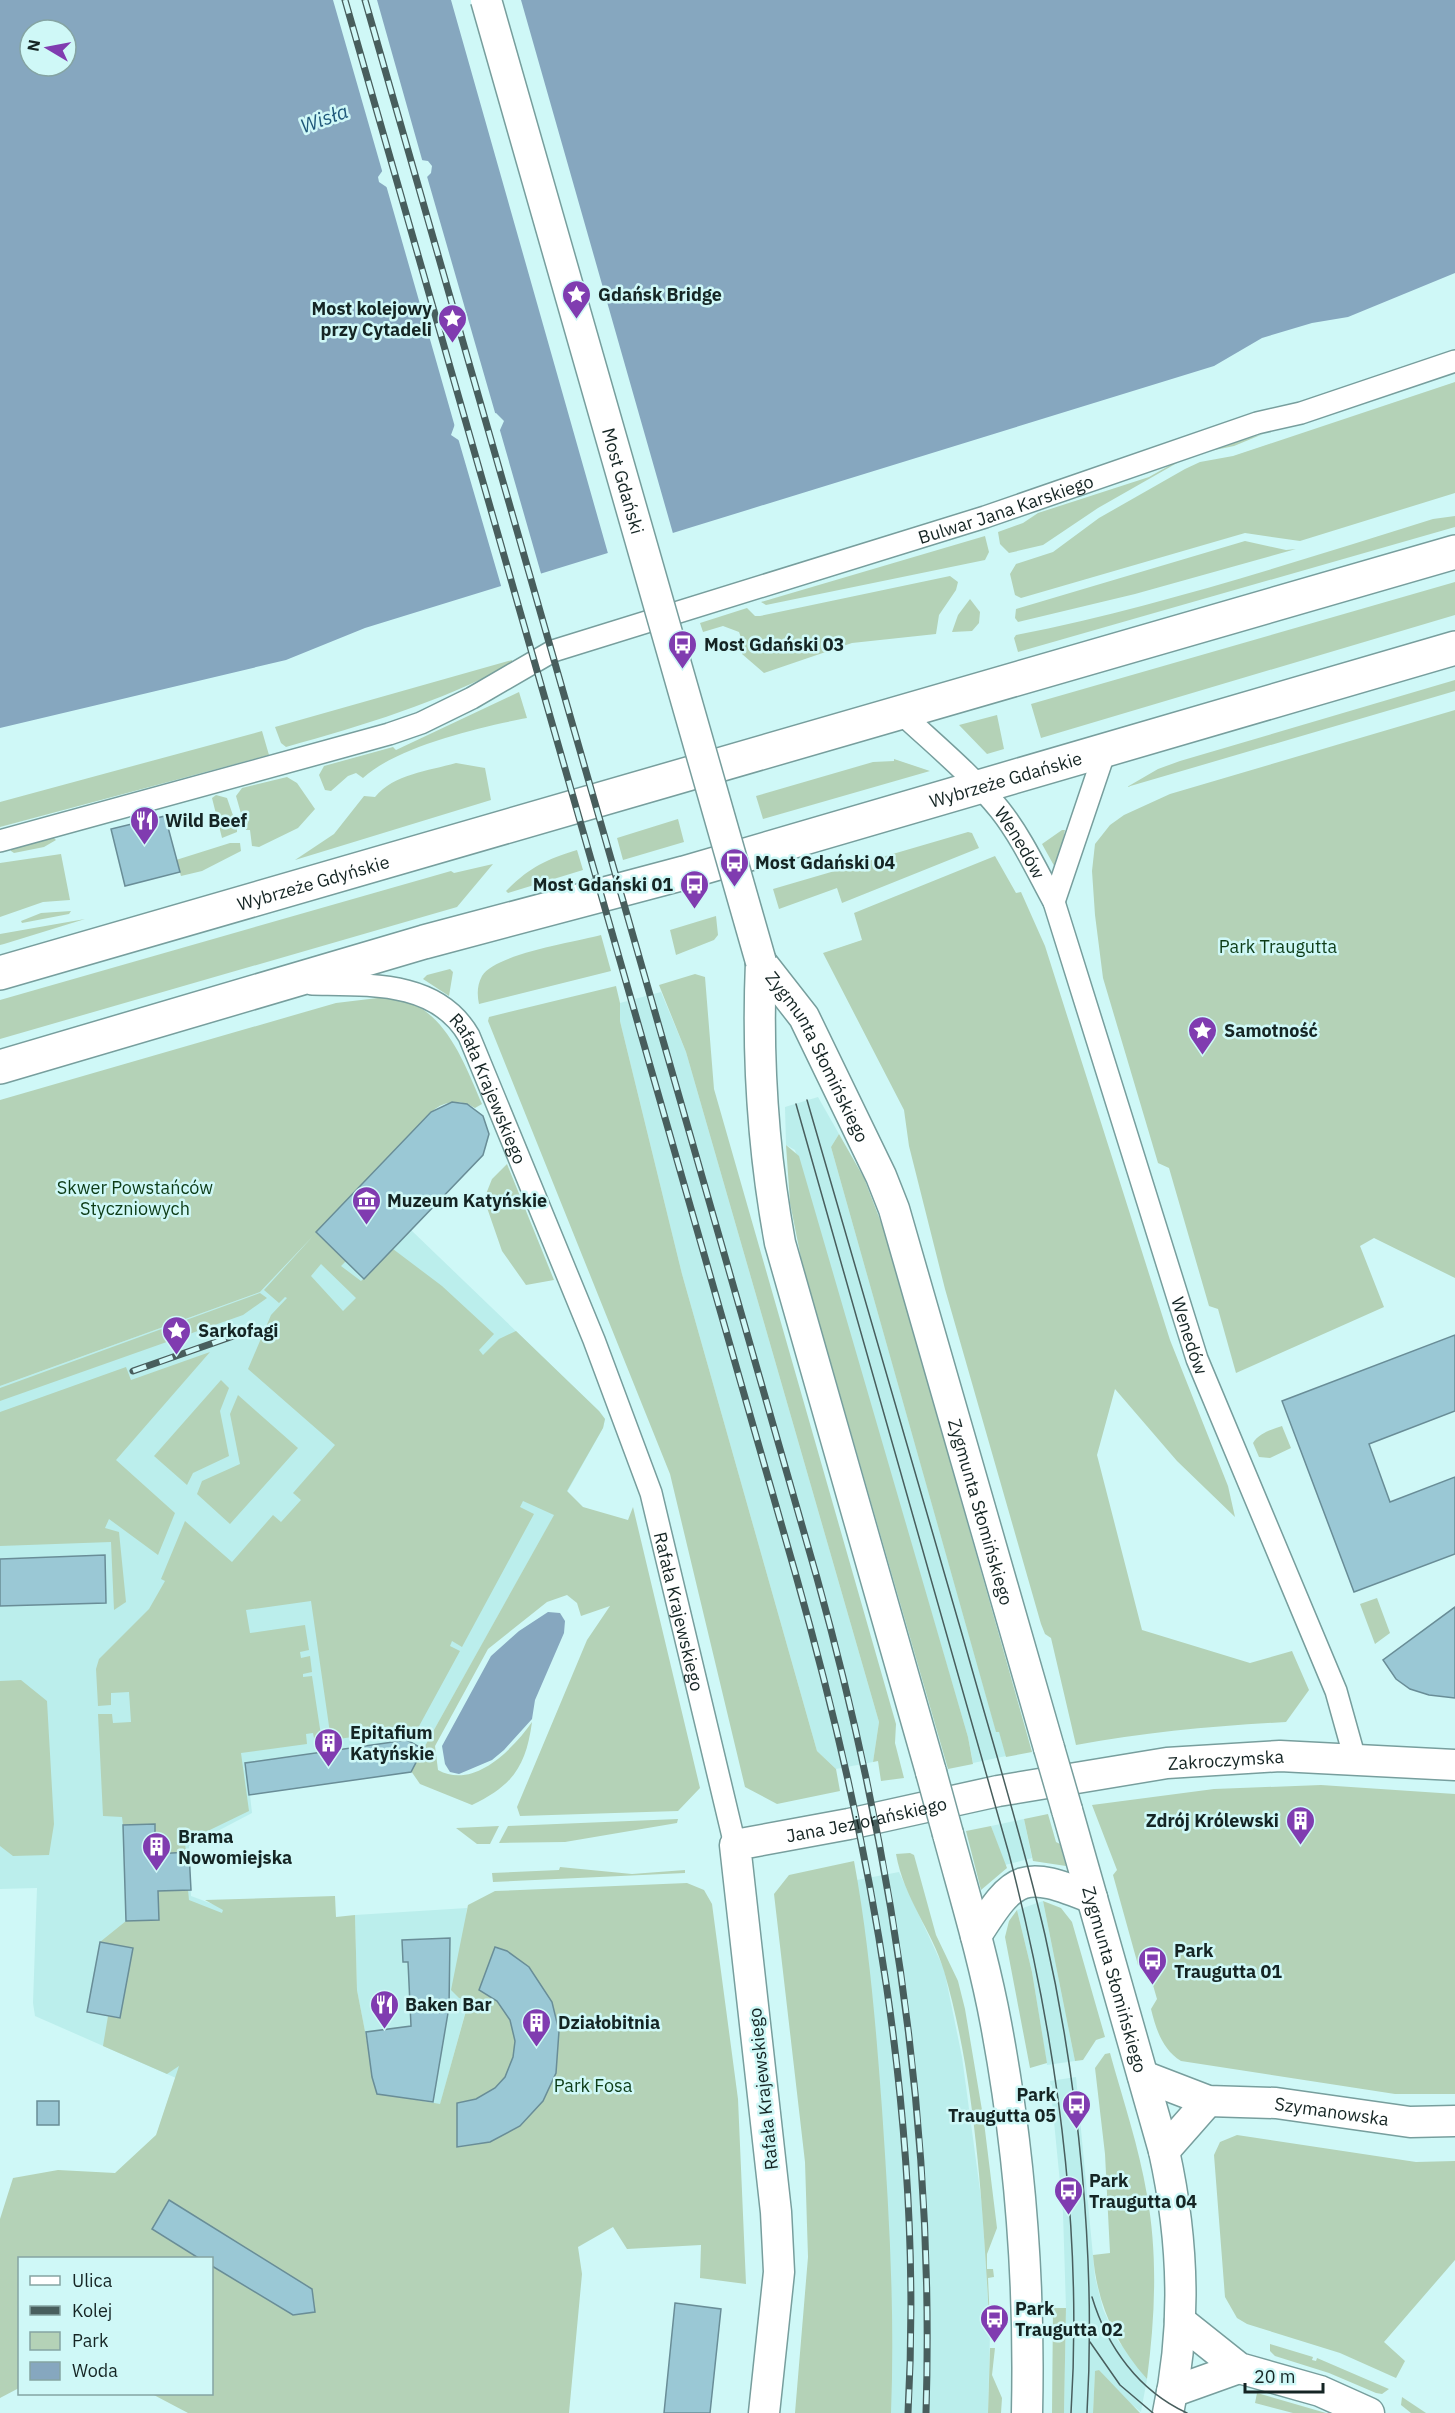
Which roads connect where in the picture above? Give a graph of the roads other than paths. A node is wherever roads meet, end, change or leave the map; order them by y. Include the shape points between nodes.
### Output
1 (486, 0) edge
2 (1455, 362) edge
3 (1455, 552) edge
4 (1455, 648) edge
5 (901, 713) junction
6 (1106, 751) junction
7 (980, 787) junction
8 (0, 841) edge
9 (1054, 902) junction
10 (761, 962) junction
11 (0, 972) edge
12 (289, 983) junction
13 (0, 1067) edge
14 (1355, 1759) junction
15 (1455, 1765) edge
16 (998, 1791) joint
17 (735, 1845) junction
18 (1092, 1898) junction
19 (976, 1936) junction
20 (1143, 2076) junction
21 (1208, 2101) junction
22 (1455, 2121) edge
23 (1164, 2151) junction
24 (1180, 2321) junction
25 (1239, 2368) junction
26 (1170, 2403) edge
27 (764, 2413) edge
28 (1027, 2413) edge
29 (1369, 2413) edge

1 - 10 main road, Most Gdański, bridge
2 - 8 street, Bulwar Jana Karskiego via 1301,413 1257,423 985,517 553,651 472,698 389,734
3 - 5 main road
4 - 6 main road, Wybrzeże Gdańskie
5 - 7 street, Wenedów
5 - 11 main road, Wybrzeże Gdyńskie
6 - 7 main road, Wybrzeże Gdańskie
6 - 9 street, Wenedów
7 - 9 street, Wenedów via 1016,833
7 - 12 main road, Wybrzeże Gdańskie
9 - 14 street, Wenedów via 1197,1359 1336,1691
10 - 18 main road, Zygmunta Słomińskiego, bridge via 804,1017 894,1209
10 - 19 main road, Zygmunta Słomińskiego, bridge via 758,1030 772,1195 780,1243
12 - 13 main road
12 - 17 street, Rafała Krajewskiego via 381,986 411,992 454,1015 469,1036 590,1329 651,1492
14 - 15 main road, Zakroczymska
14 - 16 main road, Zakroczymska via 1200,1759
16 - 17 main road, Jana Jeziorańskiego
17 - 27 main road, Rafała Krajewskiego via 776,2212 779,2272
18 - 19 main road via 1053,1882 1032,1881 1002,1897
18 - 20 main road, Zygmunta Słomińskiego
19 - 28 main road, Zygmunta Słomińskiego via 999,2042 1016,2160 1026,2285
20 - 21 main road, Szymanowska
20 - 23 main road, Zygmunta Słomińskiego
21 - 22 main road, Szymanowska via 1276,2103 1410,2122
21 - 23 main road
23 - 24 main road, Zygmunta Słomińskiego via 1176,2216
24 - 25 main road
24 - 26 main road, Zygmunta Słomińskiego
25 - 26 main road
25 - 29 main road via 1320,2391

